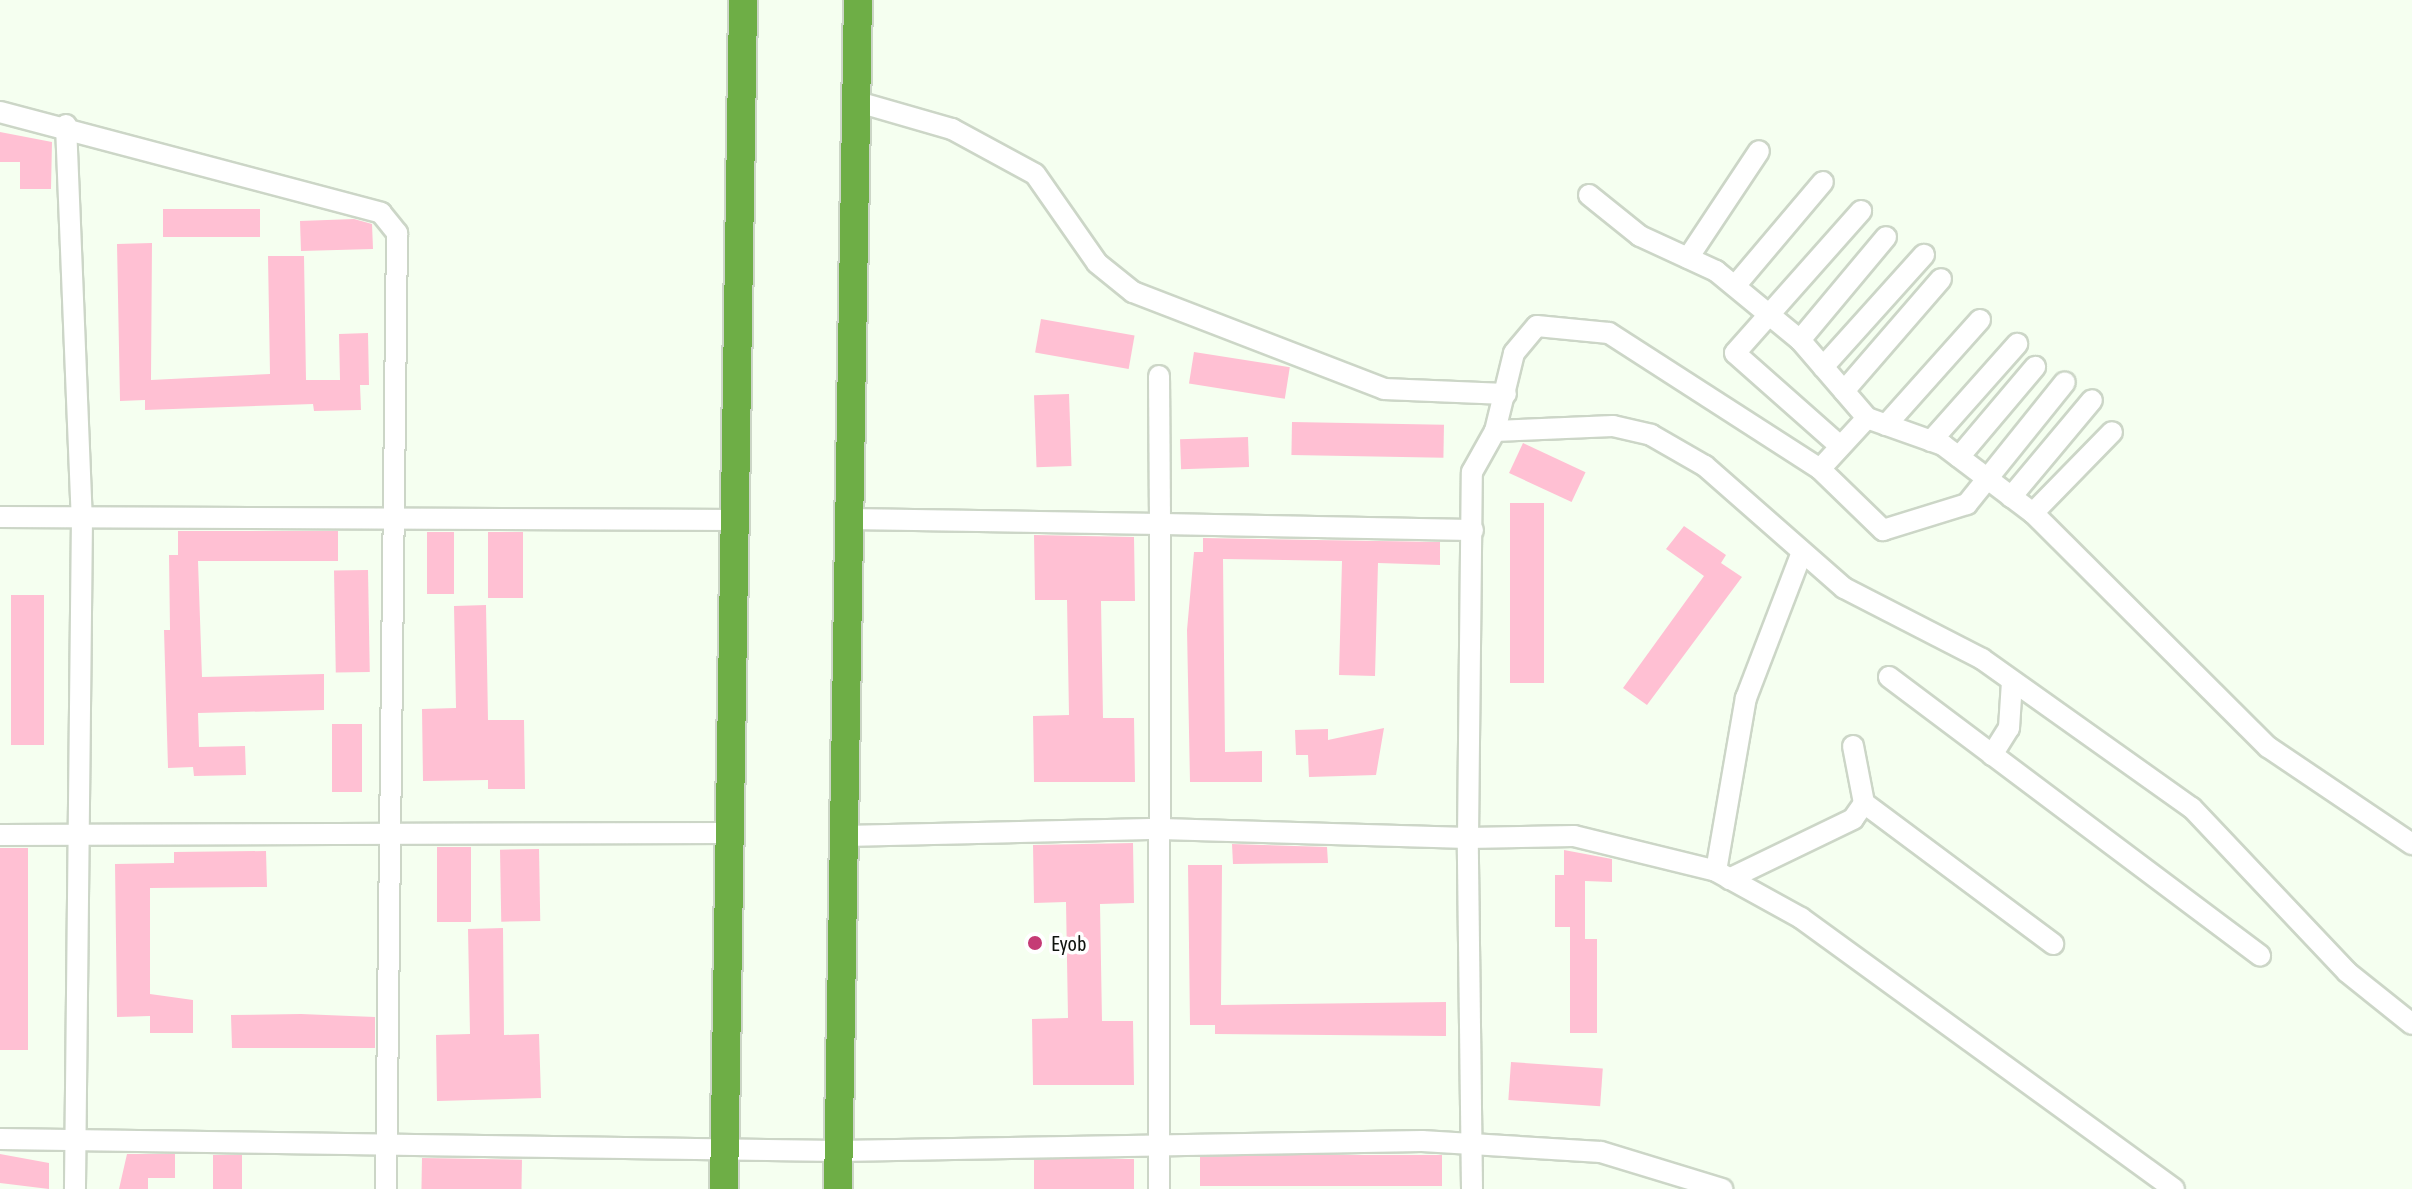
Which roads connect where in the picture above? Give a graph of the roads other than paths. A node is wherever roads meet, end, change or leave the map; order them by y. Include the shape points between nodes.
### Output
1 (743, 0) edge
2 (858, 0) edge
3 (858, 102) junction
4 (0, 112) edge
5 (66, 125) junction
6 (1759, 151) dead end
7 (1823, 182) dead end
8 (1589, 195) dead end
9 (1861, 211) dead end
10 (1886, 237) dead end
11 (1924, 255) dead end
12 (1688, 258) junction
13 (1941, 279) dead end
14 (1735, 286) junction
15 (1770, 316) junction
16 (1980, 320) dead end
17 (1800, 340) junction
18 (2017, 344) dead end
19 (1823, 367) junction
20 (2035, 367) dead end
21 (1159, 376) dead end
22 (2065, 382) dead end
23 (1844, 391) junction
24 (1506, 394) junction
25 (2092, 400) dead end
26 (1876, 422) junction
27 (1495, 431) junction
28 (2112, 432) dead end
29 (1931, 441) junction
30 (1840, 446) junction
31 (1959, 457) junction
32 (1820, 469) junction
33 (1984, 476) junction
34 (2011, 497) junction
35 (2033, 513) junction
36 (0, 517) edge
37 (82, 517) junction
38 (393, 518) junction
39 (849, 519) junction
40 (737, 520) junction
41 (1160, 524) junction
42 (1473, 530) junction
43 (1802, 552) junction
44 (1889, 677) dead end
45 (2012, 681) junction
46 (1853, 746) dead end
47 (1992, 755) junction
48 (1864, 803) junction
49 (1161, 829) junction
50 (388, 833) junction
51 (731, 833) junction
52 (0, 835) edge
53 (844, 836) junction
54 (81, 837) junction
55 (1468, 838) junction
56 (2412, 844) edge
57 (1723, 875) junction
58 (2053, 944) dead end
59 (2260, 956) dead end
60 (2412, 1024) edge
61 (0, 1139) edge
62 (74, 1140) junction
63 (1159, 1142) junction
64 (1472, 1143) junction
65 (386, 1145) junction
66 (724, 1151) junction
67 (839, 1151) junction
68 (75, 1189) edge
69 (386, 1189) edge
70 (724, 1189) edge
71 (838, 1189) edge
72 (1159, 1189) edge
73 (1472, 1189) edge
74 (1722, 1189) edge
75 (2174, 1189) edge

1 - 40 highway
2 - 3 highway
3 - 24 street via 952,129 1035,174 1097,263 1133,292 1384,389
3 - 39 highway
4 - 5 street
5 - 37 street
5 - 38 street via 391,221
6 - 12 street
7 - 14 street
8 - 12 street via 1640,236
9 - 15 street
10 - 17 street
11 - 19 street
12 - 14 street
13 - 23 street
14 - 15 street
15 - 17 street
15 - 30 street via 1735,353
16 - 26 street
17 - 19 street
18 - 29 street
19 - 23 street
20 - 31 street
21 - 41 street
22 - 33 street
23 - 26 street
24 - 27 street
24 - 32 street via 1522,337 1555,324 1593,327
25 - 34 street
26 - 29 street
26 - 30 street
27 - 42 street via 1472,472
27 - 43 street via 1613,426 1651,435 1705,466
28 - 35 street
29 - 31 street
30 - 32 street
31 - 33 street
32 - 33 street via 1883,530 1967,504
33 - 34 street
34 - 35 street
35 - 56 street via 2268,747
36 - 37 street
37 - 38 street
37 - 54 street
38 - 40 street
38 - 50 street
39 - 41 street
39 - 53 highway
40 - 51 highway
41 - 42 street
41 - 49 street
42 - 55 street
43 - 45 street via 1844,588
43 - 57 street via 1746,698
44 - 47 street
45 - 47 street via 2009,728
45 - 60 street via 2192,808 2347,972
46 - 48 street
47 - 59 street
48 - 57 street via 1853,819
48 - 58 street
49 - 53 street
49 - 55 street
49 - 63 street
50 - 51 street
50 - 54 street
50 - 65 street
51 - 66 highway
52 - 54 street
53 - 67 highway
54 - 62 street
55 - 57 street via 1574,836
55 - 64 street
57 - 75 street via 1801,918
61 - 62 street
62 - 65 street
62 - 68 street
63 - 64 street
63 - 67 street
63 - 72 street
64 - 73 street
64 - 74 street via 1601,1152
65 - 66 street
65 - 69 street
66 - 67 street
66 - 70 highway
67 - 71 highway

